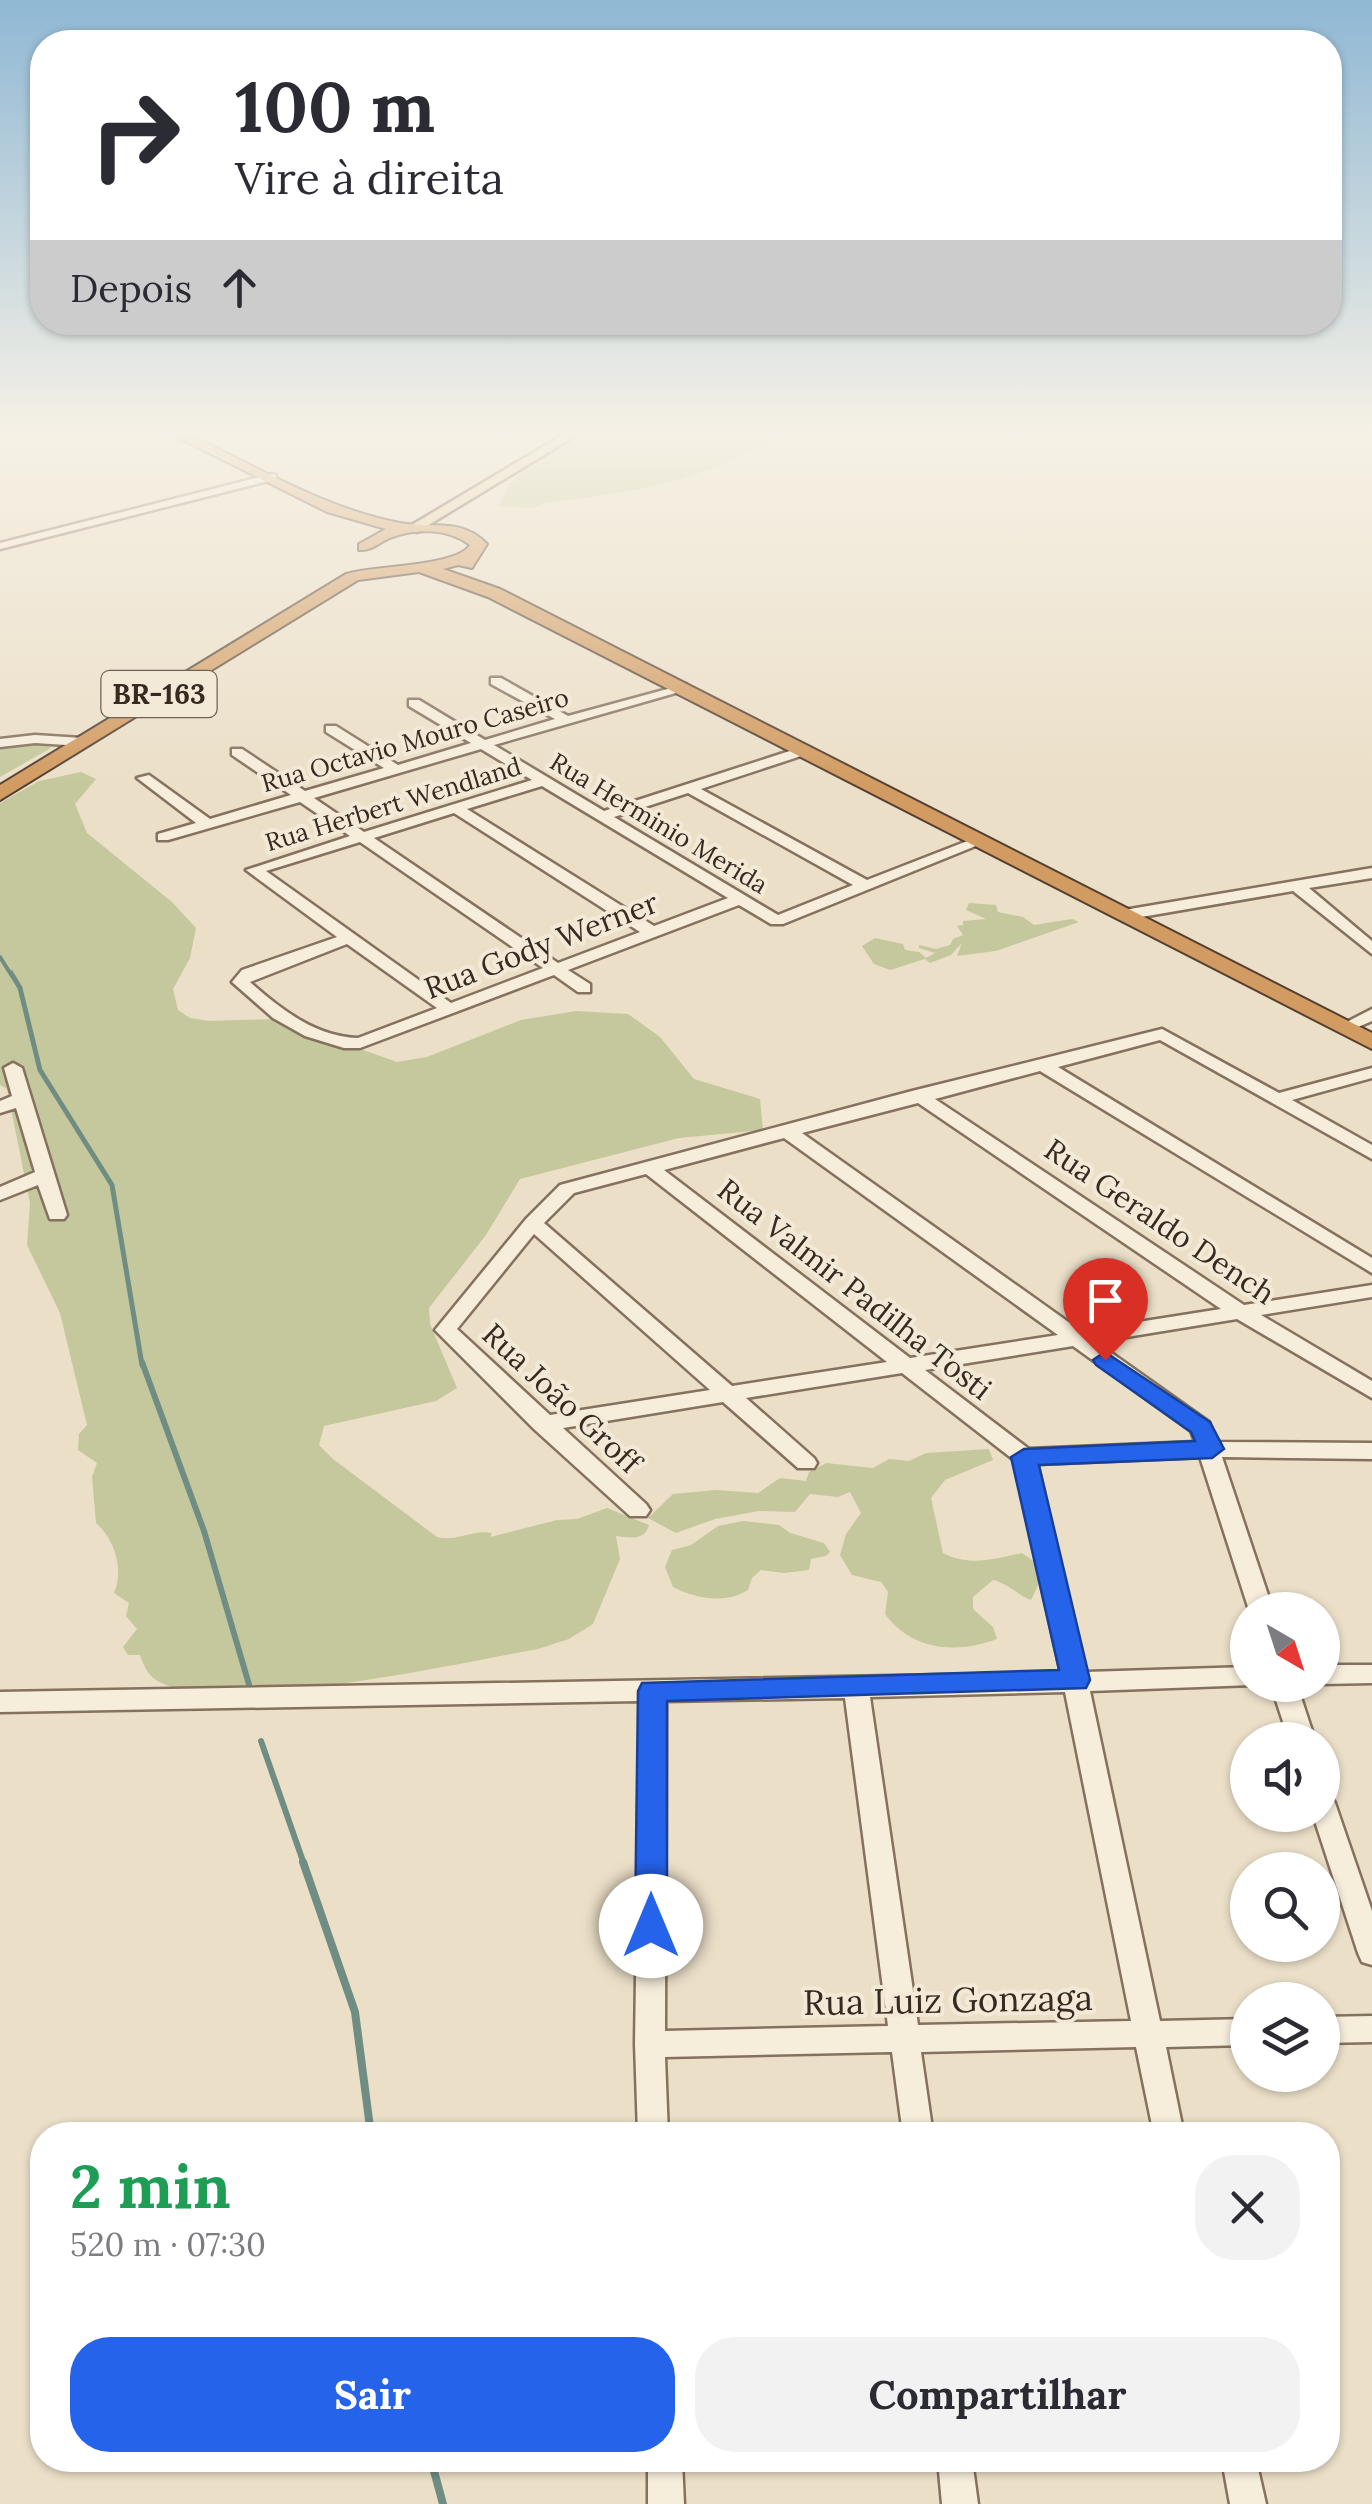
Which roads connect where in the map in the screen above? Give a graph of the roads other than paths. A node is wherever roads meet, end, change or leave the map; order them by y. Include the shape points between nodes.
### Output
1 (364, 553) edge
2 (370, 553) edge
3 (474, 553) edge
4 (472, 555) junction
5 (401, 567) junction
6 (421, 567) junction
7 (494, 593) junction
8 (318, 595) junction
9 (496, 681) dead end
10 (681, 687) junction
11 (414, 702) dead end
12 (566, 720) junction
13 (331, 728) dead end
14 (82, 742) junction
15 (0, 743) edge
16 (482, 744) junction
17 (802, 751) junction
18 (237, 752) dead end
19 (395, 769) junction
20 (144, 778) dead end
21 (544, 781) junction
22 (689, 788) junction
23 (0, 794) edge
24 (302, 796) junction
25 (455, 808) junction
26 (603, 816) junction
27 (207, 824) junction
28 (163, 837) dead end
29 (362, 837) junction
30 (980, 842) junction
31 (1372, 874) edge
32 (866, 886) junction
33 (1297, 886) junction
34 (741, 899) junction
35 (1124, 914) junction
36 (652, 932) junction
37 (349, 938) junction
38 (1372, 949) edge
39 (556, 969) junction
40 (584, 988) dead end
41 (450, 1009) junction
42 (1372, 1014) edge
43 (1344, 1028) junction
44 (1372, 1042) edge
45 (1041, 1064) junction
46 (13, 1068) dead end
47 (1372, 1072) edge
48 (918, 1096) junction
49 (1276, 1099) junction
50 (22, 1100) junction
51 (0, 1108) edge
52 (789, 1132) junction
53 (1372, 1153) edge
54 (650, 1168) junction
55 (45, 1175) junction
56 (0, 1194) edge
57 (57, 1215) dead end
58 (533, 1223) junction
59 (1372, 1267) edge
60 (1372, 1291) edge
61 (1242, 1313) junction
62 (1073, 1337) junction
63 (901, 1365) junction
64 (1372, 1391) edge
65 (730, 1393) junction
66 (542, 1424) junction
67 (1212, 1449) junction
68 (1372, 1451) edge
69 (1024, 1457) junction
70 (806, 1463) dead end
71 (638, 1510) dead end
72 (1256, 1592) edge
73 (1372, 1674) edge
74 (1340, 1675) edge
75 (1230, 1677) edge
76 (1076, 1680) junction
77 (856, 1688) junction
78 (652, 1691) junction
79 (0, 1702) edge
80 (1332, 1832) edge
81 (1372, 1954) edge
82 (1372, 2029) edge
83 (1340, 2030) edge
84 (1230, 2032) edge
85 (1148, 2034) junction
86 (907, 2039) junction
87 (650, 2044) junction
88 (653, 2122) edge
89 (917, 2122) edge
90 (1166, 2122) edge
91 (665, 2472) edge
92 (956, 2472) edge
93 (1241, 2472) edge
94 (666, 2504) edge
95 (960, 2504) edge
96 (1248, 2504) edge

1 - 8 highway, BR-163
2 - 5 highway, BR-163
3 - 4 highway
4 - 6 highway, BR-163
4 - 7 highway via 467,573
5 - 6 highway, BR-163
5 - 8 highway, BR-163 via 363,573
6 - 7 highway
7 - 10 highway
8 - 14 highway, BR-163
9 - 12 street
10 - 12 street, Rua Octavio Mouro Caseiro
10 - 17 highway
11 - 16 street, Rua Herminio Merida
12 - 16 street, Rua Octavio Mouro Caseiro
13 - 19 street
14 - 15 street
14 - 23 highway, BR-163
16 - 19 street, Rua Octavio Mouro Caseiro
16 - 21 street, Rua Herminio Merida
17 - 22 street
17 - 30 highway
18 - 24 street
19 - 24 street, Rua Octavio Mouro Caseiro
20 - 27 street
21 - 25 street, Rua Herbert Wendland
21 - 26 street, Rua Herminio Merida
22 - 26 street
22 - 32 street
24 - 27 street, Rua Octavio Mouro Caseiro
24 - 29 street
25 - 29 street, Rua Herbert Wendland
25 - 36 street
26 - 34 street, Rua Herminio Merida
27 - 28 street, Rua Octavio Mouro Caseiro
29 - 37 street, Rua Herbert Wendland via 254,870
29 - 39 street
30 - 32 street
30 - 35 highway
31 - 33 street
32 - 34 street, Rua Herminio Merida via 777,921
33 - 35 street
33 - 38 street
34 - 36 street, Rua Gody Werner
35 - 43 highway
36 - 39 street, Rua Gody Werner
37 - 41 street
37 - 41 street, Rua Gody Werner via 240,982 278,1018 346,1043 360,1044
39 - 40 street
39 - 41 street, Rua Gody Werner
42 - 43 street
43 - 44 highway
45 - 48 street
45 - 49 street via 1162,1034
45 - 59 street
46 - 50 street
47 - 49 street
48 - 52 street
48 - 61 street, Rua Geraldo Dench
49 - 53 street
50 - 51 street
50 - 55 street
52 - 54 street
52 - 62 street
54 - 58 street via 567,1189
54 - 63 street, Rua Valmir Padilha Tosti
55 - 56 street
55 - 57 street
58 - 65 street
58 - 66 street, Rua João Groff via 445,1330
60 - 61 street
61 - 62 street
61 - 64 street, Rua Geraldo Dench
62 - 63 street
62 - 67 street via 1201,1428
63 - 65 street
63 - 69 street, Rua Valmir Padilha Tosti
65 - 66 street
65 - 70 street
66 - 71 street, Rua João Groff
67 - 68 street
67 - 69 street
67 - 72 street
69 - 76 street
73 - 74 street
75 - 76 street
76 - 77 street
76 - 85 street
77 - 78 street
77 - 86 street
78 - 79 street
78 - 87 street
80 - 81 street
82 - 83 street
84 - 85 street, Rua Luiz Gonzaga
85 - 86 street, Rua Luiz Gonzaga
85 - 90 street
86 - 87 street, Rua Luiz Gonzaga
86 - 89 street
87 - 88 street
91 - 94 street
92 - 95 street
93 - 96 street

